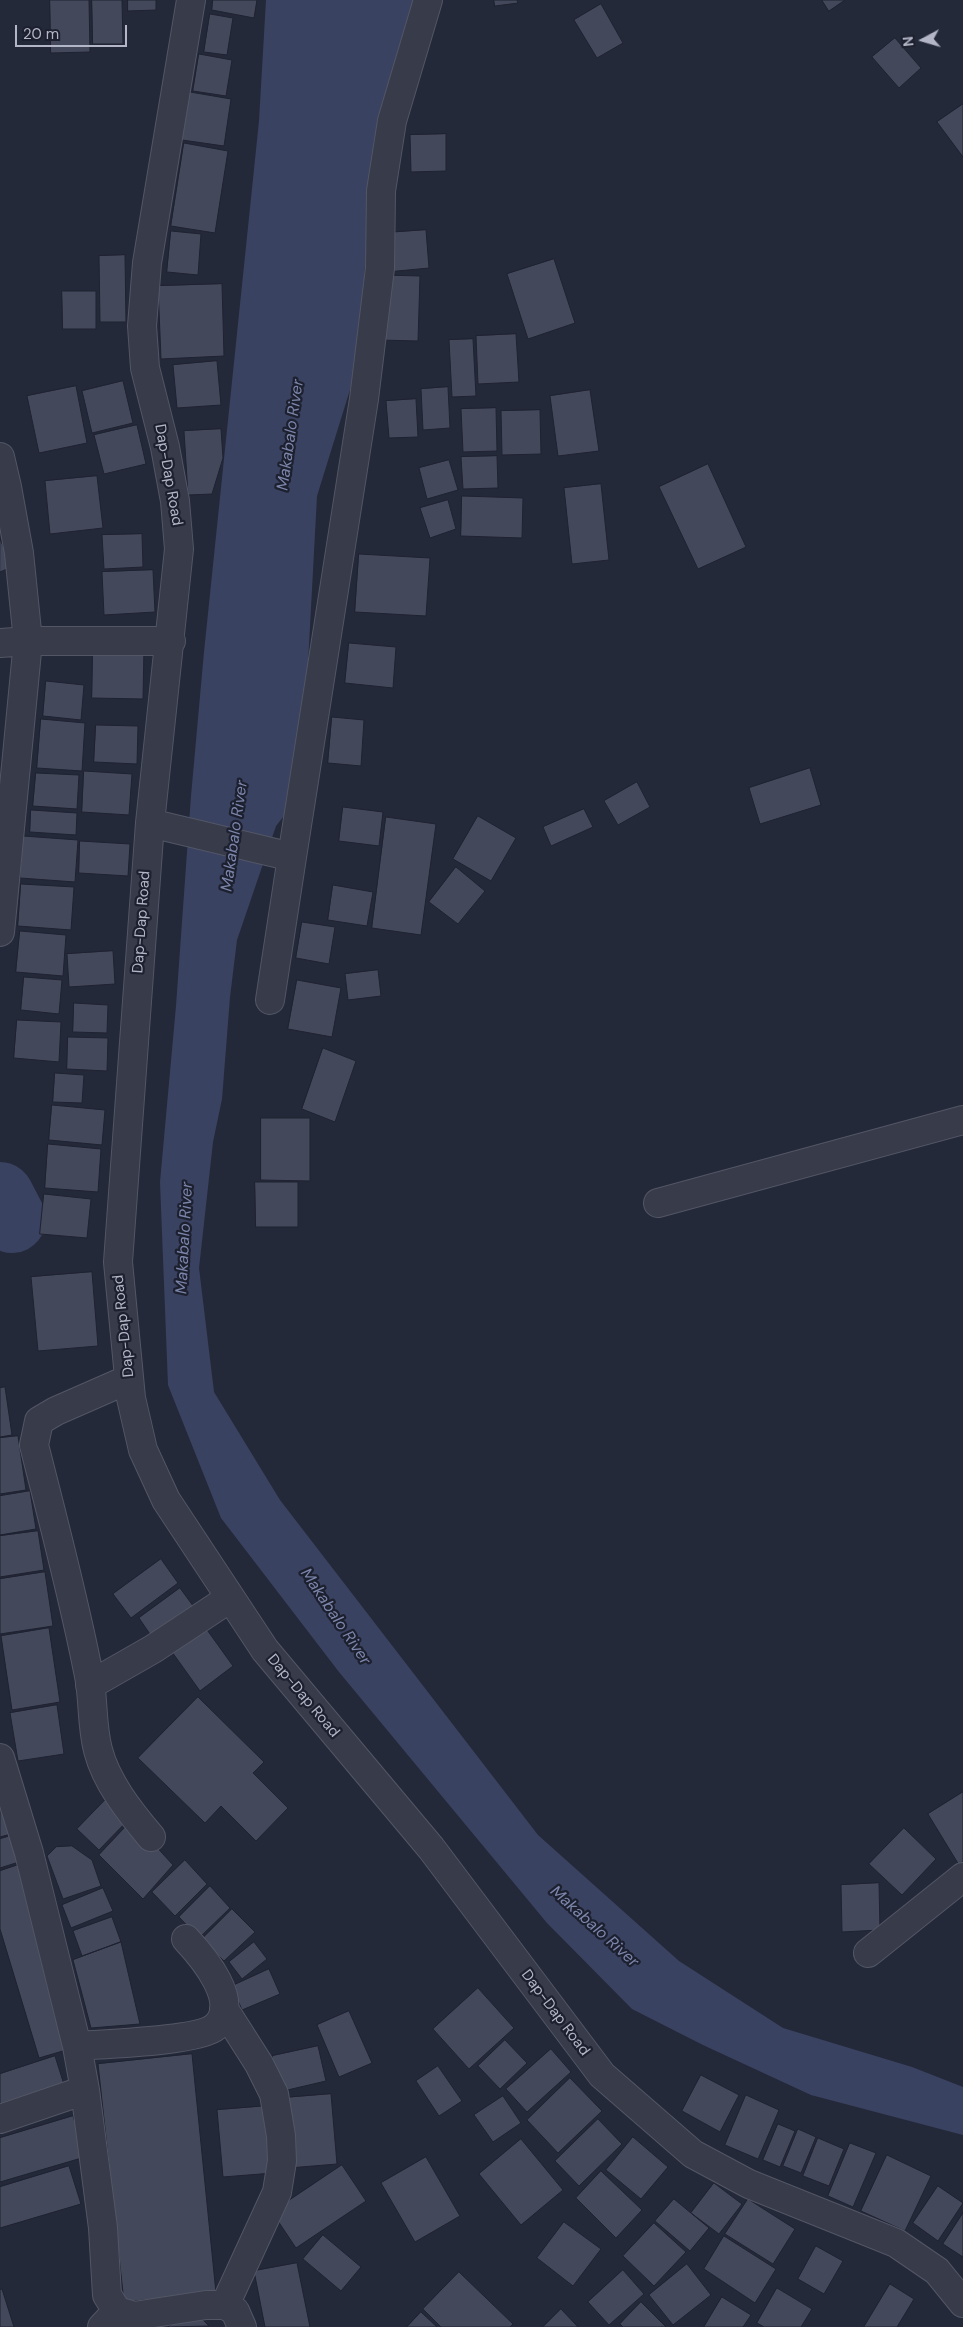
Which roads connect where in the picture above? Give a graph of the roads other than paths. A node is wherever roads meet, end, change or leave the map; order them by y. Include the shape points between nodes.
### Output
1 (190, 0) edge
2 (428, 0) edge
3 (0, 456) edge
4 (3, 488) edge
5 (28, 641) junction
6 (170, 642) junction
7 (0, 643) edge
8 (8, 777) edge
9 (150, 822) junction
10 (282, 854) junction
11 (1, 902) edge
12 (0, 932) edge
13 (270, 1000) dead end
14 (963, 1120) edge
15 (658, 1203) dead end
16 (129, 1379) junction
17 (230, 1598) junction
18 (90, 1685) junction
19 (0, 1758) edge
20 (151, 1837) dead end
21 (963, 1877) edge
22 (186, 1939) dead end
23 (868, 1953) dead end
24 (224, 2009) junction
25 (77, 2046) junction
26 (85, 2090) junction
27 (0, 2119) edge
28 (963, 2303) edge
29 (225, 2305) junction
30 (110, 2319) edge
31 (242, 2327) edge

1 - 6 street, Dap-Dap Road via 147,264 142,326 145,368 175,501 179,549
2 - 10 street via 392,121 381,190 380,268 365,389
3 - 4 street
4 - 5 street via 19,553
5 - 6 street
5 - 7 street
5 - 8 street
6 - 9 street, Dap-Dap Road
8 - 11 street
9 - 10 street
9 - 16 street, Dap-Dap Road via 118,1262
10 - 13 street
11 - 12 street
14 - 15 street
16 - 17 street, Dap-Dap Road via 143,1450 166,1500
16 - 18 street via 39,1421 34,1445 74,1605
17 - 18 street via 153,1649
17 - 28 street, Dap-Dap Road via 265,1650 430,1848 602,2075 693,2154 749,2184 896,2242 938,2271
18 - 20 street via 98,1750 112,1783
19 - 25 street via 29,1853
21 - 23 street
22 - 24 street via 215,1975
24 - 25 street via 220,2022 203,2034
24 - 29 street via 274,2094 282,2161 277,2192
25 - 26 street
26 - 27 street
26 - 30 street via 104,2228
29 - 30 street
29 - 31 street via 235,2311

